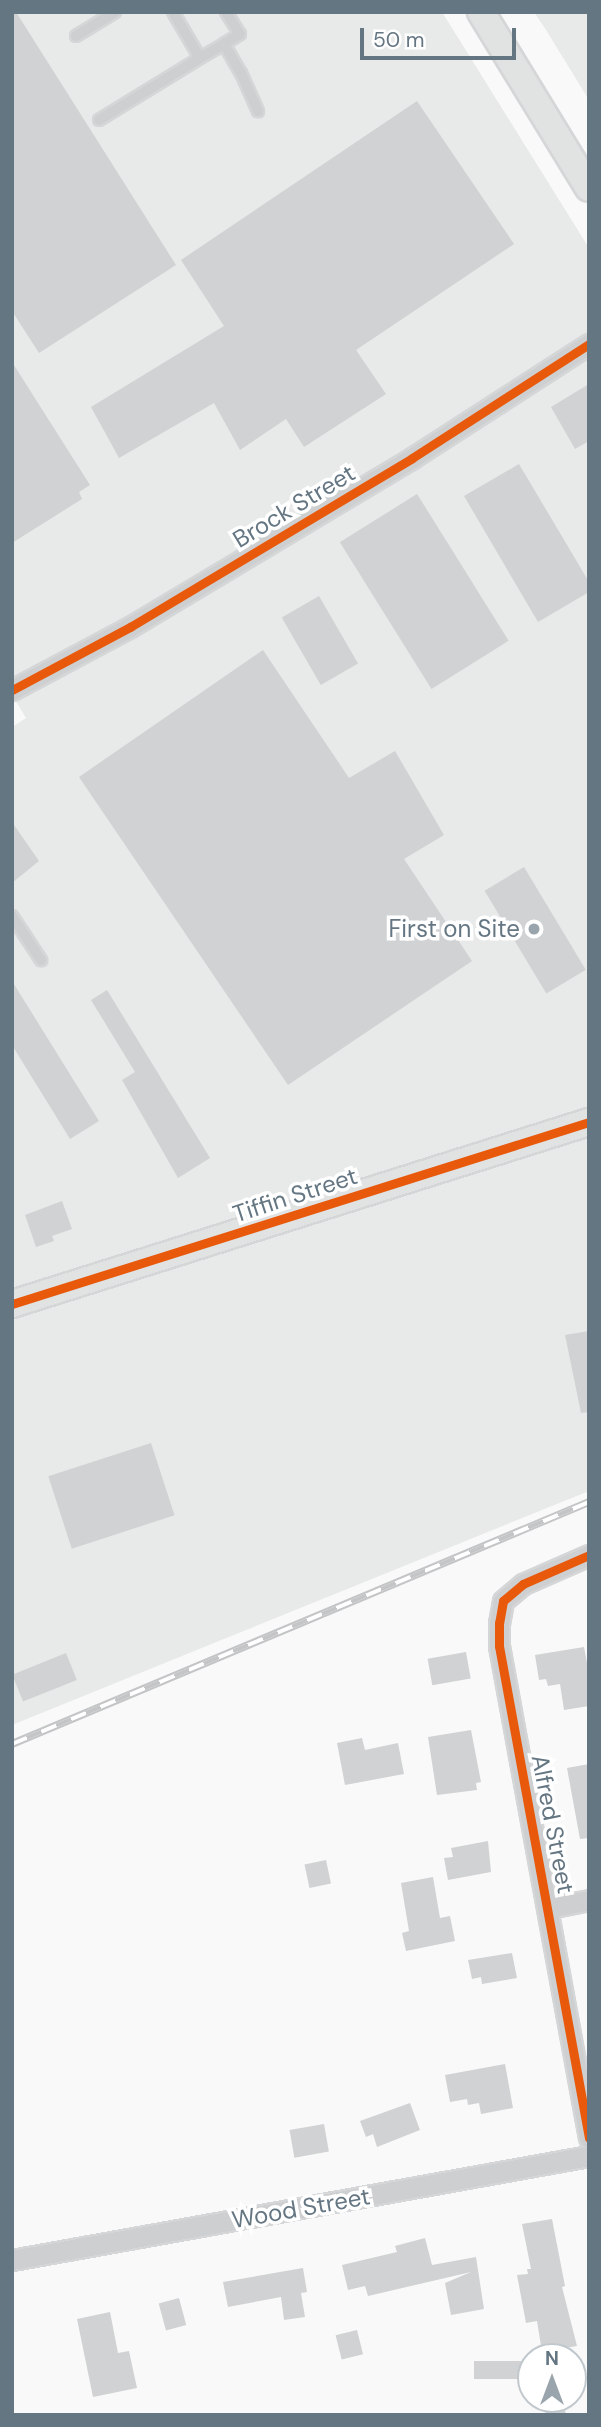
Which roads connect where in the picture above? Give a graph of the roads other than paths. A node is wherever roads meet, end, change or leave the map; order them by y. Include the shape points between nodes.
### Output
1 (115, 12) edge
2 (173, 12) edge
3 (226, 12) edge
4 (481, 12) edge
5 (76, 36) dead end
6 (224, 44) junction
7 (200, 58) junction
8 (257, 111) dead end
9 (99, 120) dead end
10 (589, 188) edge
11 (589, 344) edge
12 (12, 691) edge
13 (12, 916) edge
14 (41, 960) dead end
15 (589, 1122) edge
16 (12, 1304) edge
17 (589, 1555) edge
18 (589, 1900) edge
19 (549, 1908) junction
20 (589, 2138) edge
21 (589, 2156) edge
22 (12, 2260) edge

1 - 5 lane
2 - 7 lane
3 - 6 lane via 240,34
4 - 10 street
6 - 7 lane
6 - 8 lane
7 - 9 lane
11 - 12 street, Brock Street via 389,472 130,627
13 - 14 lane
15 - 16 street, Tiffin Street
17 - 19 street, Alfred Street via 523,1584 503,1601 499,1646
18 - 19 street
19 - 20 street, Alfred Street
21 - 22 street, Wood Street

